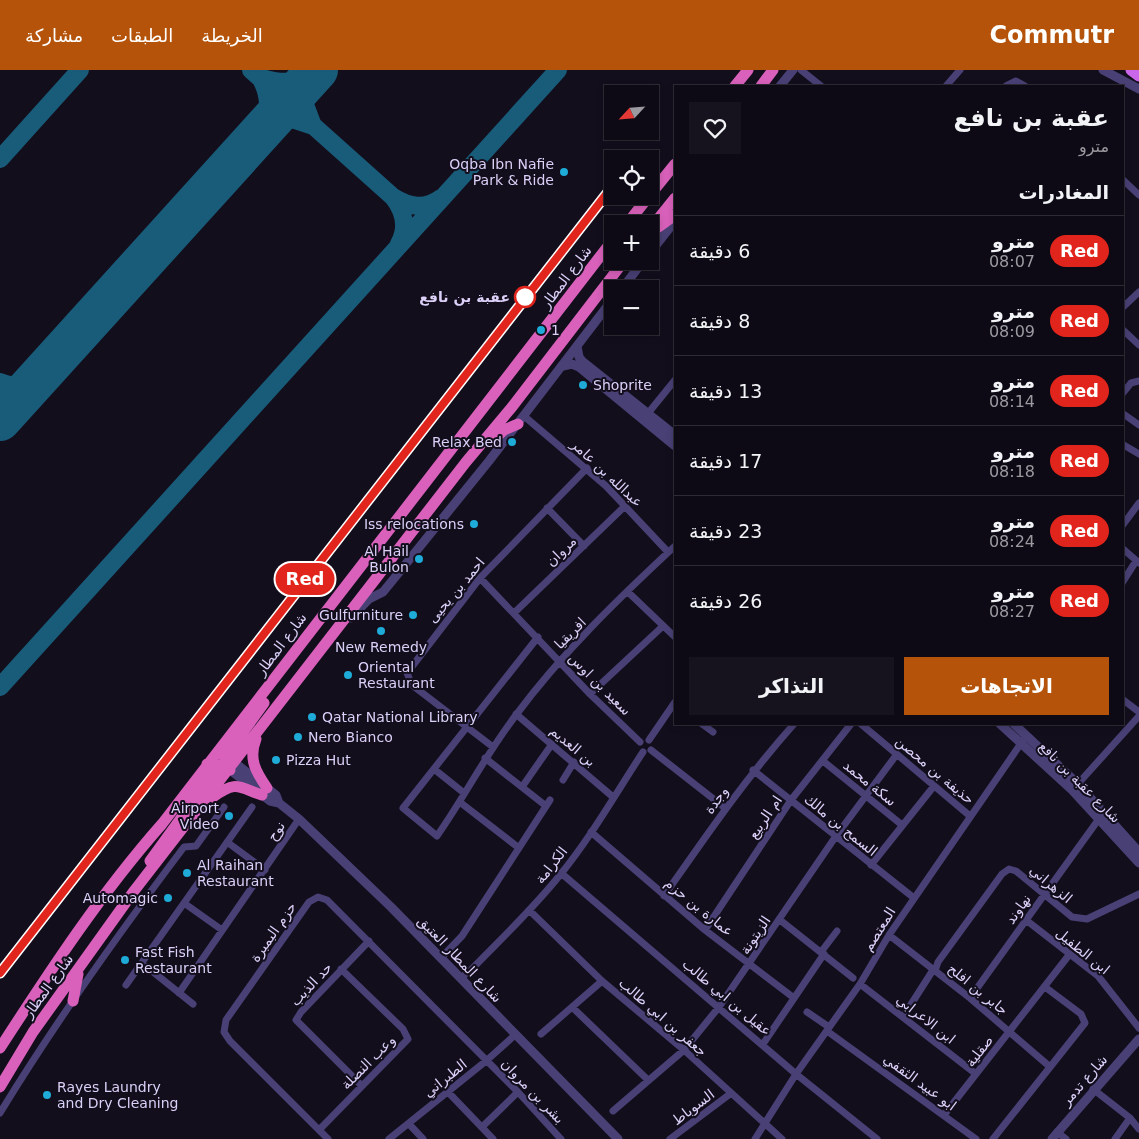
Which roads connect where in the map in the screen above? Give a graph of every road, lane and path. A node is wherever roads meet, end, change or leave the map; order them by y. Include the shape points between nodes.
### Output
1 (748, 70) edge
2 (773, 70) edge
3 (793, 70) edge
4 (801, 70) edge
5 (960, 70) edge
6 (1103, 70) edge
7 (1131, 70) edge
8 (1139, 76) edge
9 (736, 85) edge
10 (761, 85) edge
11 (781, 85) edge
12 (820, 85) edge
13 (947, 85) edge
14 (1008, 85) edge
15 (1024, 85) edge
16 (1139, 89) edge
17 (674, 165) edge
18 (659, 184) edge
19 (1124, 184) edge
20 (1139, 195) edge
21 (674, 199) edge
22 (642, 205) edge
23 (634, 215) edge
24 (674, 216) edge
25 (659, 218) edge
26 (674, 222) edge
27 (659, 227) edge
28 (659, 241) edge
29 (604, 251) edge
30 (617, 270) edge
31 (1139, 292) edge
32 (1124, 305) edge
33 (604, 311) edge
34 (1124, 331) edge
35 (1139, 345) edge
36 (577, 346) junction
37 (563, 366) junction
38 (674, 381) edge
39 (1139, 381) edge
40 (1124, 392) edge
41 (1124, 414) edge
42 (1139, 414) edge
43 (646, 416) junction
44 (521, 420) junction
45 (1136, 423) edge
46 (674, 434) edge
47 (674, 445) edge
48 (1124, 445) edge
49 (1139, 454) edge
50 (465, 465) junction
51 (587, 468) junction
52 (1139, 503) edge
53 (625, 506) junction
54 (548, 508) junction
55 (1124, 523) edge
56 (584, 546) junction
57 (674, 547) edge
58 (1124, 550) edge
59 (668, 552) junction
60 (1138, 562) edge
61 (480, 578) junction
62 (1124, 580) edge
63 (628, 592) junction
64 (514, 613) junction
65 (343, 620) junction
66 (663, 626) junction
67 (674, 636) edge
68 (538, 638) junction
69 (559, 661) junction
70 (590, 694) junction
71 (1124, 701) edge
72 (674, 704) edge
73 (1139, 712) edge
74 (516, 714) junction
75 (1138, 721) edge
76 (262, 725) junction
77 (703, 725) edge
78 (793, 725) edge
79 (850, 725) edge
80 (862, 725) edge
81 (1002, 725) edge
82 (1015, 725) edge
83 (467, 727) junction
84 (713, 732) dead end
85 (1024, 739) junction
86 (649, 740) junction
87 (640, 742) junction
88 (552, 744) junction
89 (492, 747) junction
90 (651, 750) junction
91 (643, 752) junction
92 (222, 753) junction
93 (897, 754) junction
94 (485, 758) junction
95 (822, 761) junction
96 (574, 762) junction
97 (207, 764) junction
98 (233, 766) junction
99 (434, 769) junction
100 (753, 770) junction
101 (563, 780) dead end
102 (934, 786) junction
103 (522, 787) junction
104 (1075, 787) junction
105 (265, 791) junction
106 (464, 793) junction
107 (866, 796) junction
108 (613, 797) junction
109 (791, 800) junction
110 (460, 802) junction
111 (201, 806) junction
112 (224, 807) dead end
113 (252, 807) dead end
114 (725, 808) junction
115 (1102, 815) junction
116 (970, 816) junction
117 (299, 819) junction
118 (902, 825) junction
119 (591, 832) junction
120 (836, 836) junction
121 (227, 842) junction
122 (519, 848) junction
123 (1139, 852) edge
124 (1139, 863) edge
125 (871, 865) junction
126 (265, 870) junction
127 (562, 874) junction
128 (134, 891) junction
129 (1045, 893) junction
130 (1139, 894) edge
131 (664, 896) junction
132 (914, 898) junction
133 (184, 903) junction
134 (530, 911) junction
135 (780, 920) junction
136 (1026, 920) junction
137 (222, 930) junction
138 (705, 930) junction
139 (838, 931) dead end
140 (889, 935) junction
141 (368, 940) junction
142 (822, 953) junction
143 (1069, 955) junction
144 (441, 958) junction
145 (142, 963) junction
146 (750, 964) junction
147 (80, 968) junction
148 (341, 969) junction
149 (934, 970) junction
150 (460, 978) junction
151 (853, 978) dead end
152 (602, 981) junction
153 (860, 984) junction
154 (126, 985) dead end
155 (1045, 986) junction
156 (179, 993) junction
157 (794, 998) junction
158 (970, 998) junction
159 (72, 1001) junction
160 (193, 1004) dead end
161 (719, 1007) junction
162 (573, 1008) junction
163 (807, 1012) dead end
164 (903, 1017) junction
165 (1139, 1028) edge
166 (828, 1029) junction
167 (1010, 1031) junction
168 (541, 1034) dead end
169 (515, 1035) junction
170 (1139, 1039) edge
171 (763, 1044) junction
172 (0, 1048) edge
173 (684, 1050) junction
174 (486, 1061) junction
175 (1049, 1066) junction
176 (796, 1074) junction
177 (976, 1074) junction
178 (648, 1080) junction
179 (362, 1086) junction
180 (0, 1087) edge
181 (1093, 1089) junction
182 (448, 1092) junction
183 (518, 1092) junction
184 (730, 1094) junction
185 (613, 1110) dead end
186 (0, 1113) edge
187 (944, 1115) junction
188 (1130, 1118) junction
189 (408, 1124) junction
190 (764, 1124) junction
191 (482, 1127) junction
192 (1139, 1129) edge
193 (319, 1130) junction
194 (1054, 1136) edge
195 (328, 1139) edge
196 (389, 1139) edge
197 (423, 1139) edge
198 (493, 1139) edge
199 (561, 1139) edge
200 (618, 1139) edge
201 (670, 1139) edge
202 (755, 1139) edge
203 (782, 1139) edge
204 (877, 1139) edge
205 (976, 1139) edge
206 (993, 1139) edge
207 (1066, 1139) edge
208 (1115, 1139) edge

1 - 9 highway
2 - 10 highway
3 - 11 street
4 - 12 street
5 - 13 street
6 - 16 street
7 - 8 main road
14 - 15 street via 1016,82
17 - 18 highway
19 - 20 street
21 - 25 highway
22 - 23 highway
24 - 27 highway
26 - 28 street
29 - 92 highway, شارع المطار via 319,618 296,661
30 - 50 highway, شارع المطار
31 - 32 street
33 - 36 street, شارع المطار
34 - 35 street
36 - 37 street, شارع المطار
36 - 43 street via 582,361
37 - 43 street via 572,364 578,367
37 - 44 street, شارع المطار
38 - 43 street
39 - 40 street
41 - 45 street
42 - 45 street
43 - 46 street
43 - 47 street
44 - 50 highway via 500,433
44 - 51 street, عبدالله بن عامر
44 - 65 street, شارع المطار via 383,592
48 - 49 street
50 - 65 highway, شارع المطار
51 - 53 street, عبدالله بن عامر
51 - 54 street, احمد بن يحيى
52 - 55 street
53 - 56 street, مروان
53 - 59 street, عبدالله بن عامر
54 - 56 street
54 - 61 street, احمد بن يحيى
56 - 64 street, مروان
57 - 59 street, افريقيا
58 - 60 street
59 - 63 street, افريقيا
60 - 62 street
61 - 64 street, سعيد بن اوس
61 - 83 street, احمد بن يحيى via 407,673 412,685
63 - 66 street
63 - 69 street, افريقيا
64 - 68 street, سعيد بن اوس
65 - 76 highway, شارع المطار
66 - 67 street
66 - 70 street
68 - 69 street, سعيد بن اوس
68 - 83 street
69 - 70 street, سعيد بن اوس
69 - 74 street, افريقيا
70 - 87 street, سعيد بن اوس
71 - 73 street
72 - 86 street
74 - 88 street, بن العديم
74 - 89 street, افريقيا
75 - 104 street
76 - 98 highway, شارع المطار
76 - 105 highway via 254,743 252,760
77 - 84 street
78 - 100 street, وجدة
79 - 95 street, ام الربيع
80 - 93 street, حذيفة بن محصن
81 - 85 street, شارع عقبة بن نافع
82 - 85 street, شارع عقبة بن نافع
83 - 89 street
83 - 99 street
85 - 104 street, شارع عقبة بن نافع
85 - 116 street, المعتصم
86 - 87 street
86 - 90 street
87 - 91 street
88 - 96 street, بن العديم
88 - 103 street
89 - 94 street, افريقيا
90 - 91 street
90 - 114 street
91 - 108 street, الكرامة
92 - 97 highway, شارع المطار
92 - 98 highway via 224,764
93 - 102 street, حذيفة بن محصن
93 - 107 street, الزيتونة
94 - 103 street
94 - 106 street, افريقيا
95 - 107 street, سكة محمد
95 - 109 street, ام الربيع
96 - 101 street
96 - 108 street, بن العديم
97 - 128 highway via 215,763 216,770 159,847
97 - 172 highway, شارع المطار via 162,824 129,861 40,985
98 - 105 street, شارع المطار العتيق
98 - 111 highway, شارع المطار
99 - 106 street
99 - 110 street, افريقيا via 403,808 437,836
100 - 109 street, السمح بن مالك
100 - 114 street, وجدة
102 - 116 street, حذيفة بن محصن
102 - 118 street
103 - 122 street via 548,803
104 - 115 street, شارع عقبة بن نافع
105 - 111 highway via 234,786
105 - 117 street, شارع المطار العتيق via 270,801 279,803
106 - 110 street, افريقيا
107 - 118 street, سكة محمد
107 - 120 street, الزيتونة
108 - 119 street, الكرامة
109 - 120 street, السمح بن مالك
109 - 138 street, ام الربيع
110 - 122 street
111 - 128 highway, شارع المطار
112 - 159 street, شارع المطار via 196,846 184,847
113 - 121 street
114 - 131 street, وجدة
115 - 123 street, شارع عقبة بن نافع
115 - 124 street, شارع عقبة بن نافع
115 - 129 street, نهاوند
116 - 132 street, المعتصم
117 - 126 street, نوح
117 - 144 street, شارع المطار العتيق
118 - 125 street
119 - 127 street, الكرامة
119 - 131 street, عمارة بن حزم
120 - 125 street, السمح بن مالك
120 - 135 street, الزيتونة
121 - 126 street
121 - 133 street
122 - 144 street via 462,936
125 - 132 street, السمح بن مالك
126 - 137 street, نوح
127 - 134 street, الكرامة
127 - 161 street, عقيل بن ابي طالب
128 - 147 highway, شارع المطار
129 - 130 street, الزهراني via 1079,919 1087,919
129 - 136 street, نهاوند
129 - 149 street, الزهراني via 1016,871 1005,871
131 - 138 street, عمارة بن حزم
132 - 140 street, المعتصم
133 - 137 street
133 - 145 street
134 - 150 street, الكرامة
134 - 152 street, جعفر بن ابي طالب
135 - 142 street
135 - 146 street, الزيتونة
136 - 143 street, ابن الطفيل
136 - 158 street, نهاوند
137 - 156 street, نوح
138 - 146 street, عمارة بن حزم
139 - 142 street
140 - 149 street, جابر بن افلح
140 - 153 street, المعتصم
141 - 148 street, حد الذيب
141 - 174 street, حزم البمبرة
141 - 193 street, حزم البمبرة via 327,900 314,898 224,1025 226,1037
142 - 151 street
142 - 157 street
143 - 155 street, صقلية
143 - 165 street, ابن الطفيل via 1098,976
144 - 150 street, شارع المطار العتيق
145 - 154 street
145 - 156 street
146 - 157 street, عمارة بن حزم
146 - 161 street, الزيتونة
147 - 159 highway
147 - 180 highway, شارع المطار via 33,1032
148 - 179 street, حد الذيب via 296,1020
148 - 179 street, وعب النصلة via 408,1035 405,1044
149 - 158 street, جابر بن افلح
149 - 164 street
150 - 169 street, شارع المطار العتيق
152 - 162 street
152 - 173 street, جعفر بن ابي طالب
153 - 164 street, ابن الاعرابي
153 - 166 street, المعتصم
155 - 167 street, صقلية
155 - 175 street via 1085,1020
156 - 160 street
157 - 171 street
158 - 167 street, جابر بن افلح
159 - 186 street, شارع المطار
161 - 171 street, عقيل بن ابي طالب
161 - 173 street, الزيتونة
162 - 168 street
162 - 178 street
163 - 166 street, ابو عبيد الثقفي
164 - 177 street, ابن الاعرابي
166 - 176 street, المعتصم
166 - 187 street, ابو عبيد الثقفي
167 - 175 street, جابر بن افلح
167 - 177 street, صقلية
169 - 174 street, الطبراني
169 - 200 street, شارع المطار العتيق
170 - 181 street, شارع تدمر
171 - 176 street, عقيل بن ابي طالب
173 - 178 street, الزيتونة
173 - 184 street, جعفر بن ابي طالب
174 - 182 street, الطبراني
174 - 183 street, بشر بن مروان
175 - 206 street
176 - 190 street, المعتصم
176 - 204 street, عقيل بن ابي طالب
177 - 187 street, صقلية
178 - 185 street, الزيتونة
179 - 193 street, وعب النصلة
181 - 188 street
181 - 194 street, شارع تدمر
182 - 189 street, الطبراني
182 - 191 street
183 - 191 street
183 - 199 street, بشر بن مروان
184 - 190 street, جعفر بن ابي طالب
184 - 201 street, السوباط
187 - 205 street, ابو عبيد الثقفي
188 - 192 street
188 - 208 street
189 - 196 street, الطبراني
189 - 197 street
190 - 202 street, المعتصم
190 - 203 street, جعفر بن ابي طالب
191 - 198 street
193 - 195 street, حزم البمبرة
194 - 207 street

